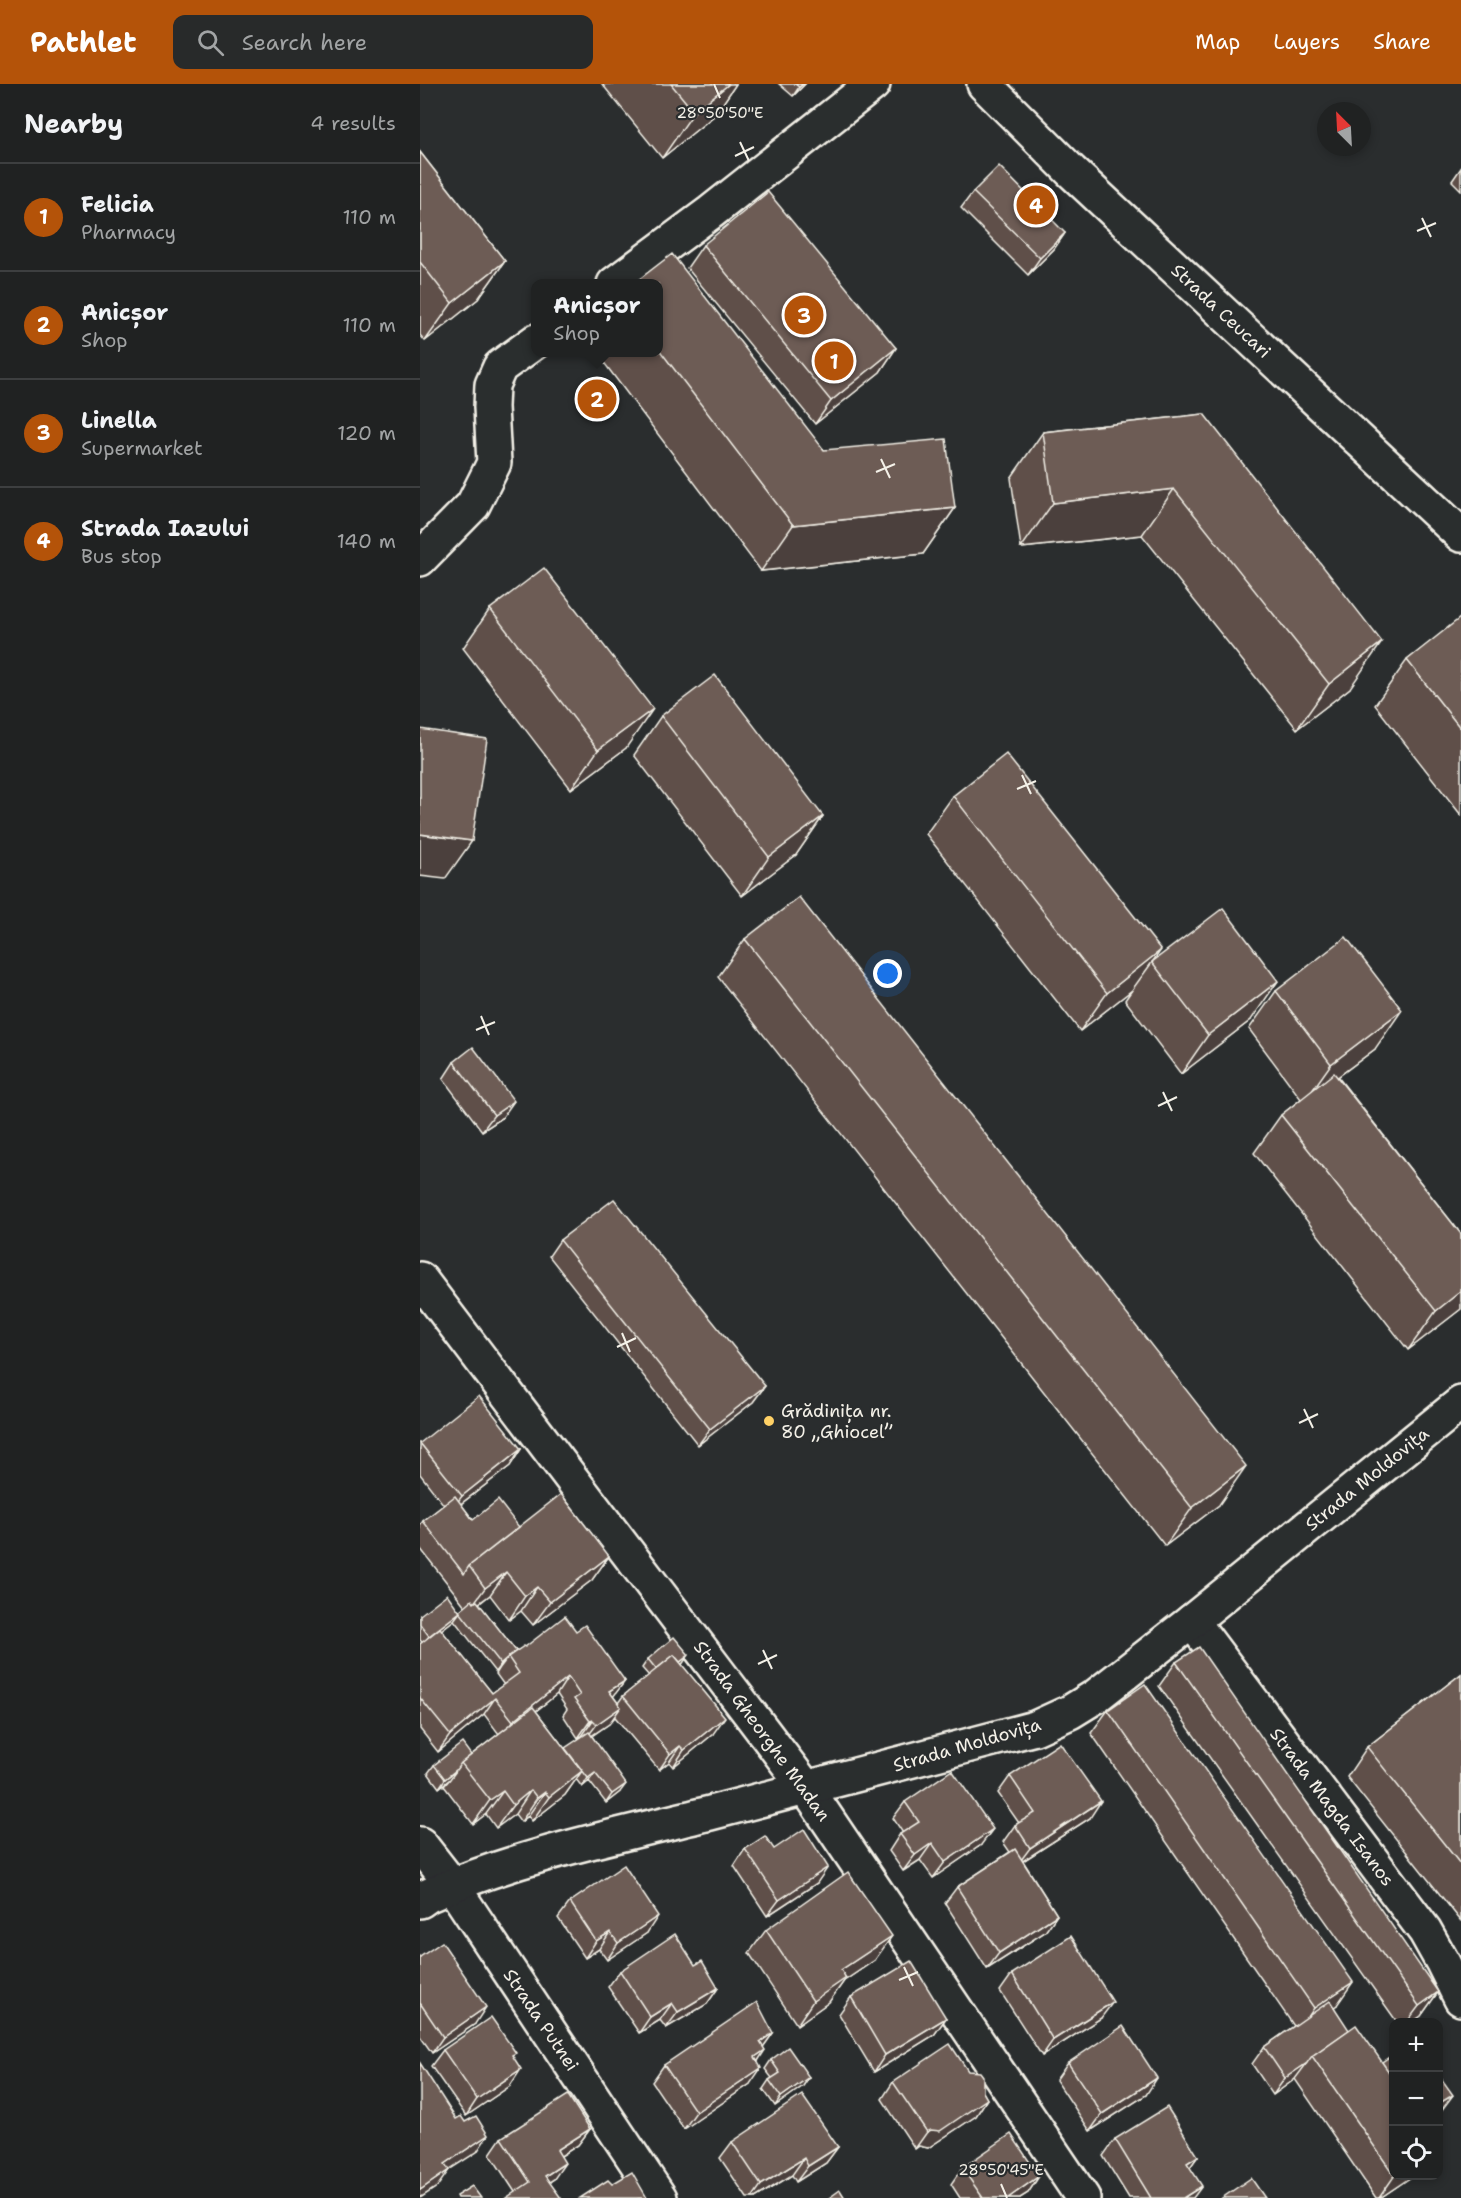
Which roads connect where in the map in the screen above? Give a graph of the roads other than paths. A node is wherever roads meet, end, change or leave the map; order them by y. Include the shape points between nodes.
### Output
1 (873, 84) edge
2 (984, 84) edge
3 (621, 279) edge
4 (531, 344) edge
5 (1461, 535) edge
6 (420, 559) edge
7 (420, 1279) edge
8 (1461, 1403) edge
9 (1192, 1622) junction
10 (807, 1789) junction
11 (420, 1844) edge
12 (452, 1885) junction
13 (420, 1901) edge
14 (1461, 1999) edge
15 (660, 2198) edge
16 (1083, 2198) edge

1 - 3 street
2 - 5 street, Strada Ceucari via 1071,171
4 - 6 street via 500,367 492,385 494,463 473,505
7 - 10 street, Strada Gheorghe Madan
8 - 9 street, Strada Moldovița
9 - 10 street, Strada Moldovița via 1096,1696 1035,1728
9 - 14 street, Strada Magda Isanos via 1425,1931
10 - 12 street, Strada Moldovița via 529,1857
10 - 16 street, Strada Gheorghe Madan
11 - 12 street, Strada Putnei
12 - 13 street, Strada Moldovița
12 - 15 street, Strada Putnei

